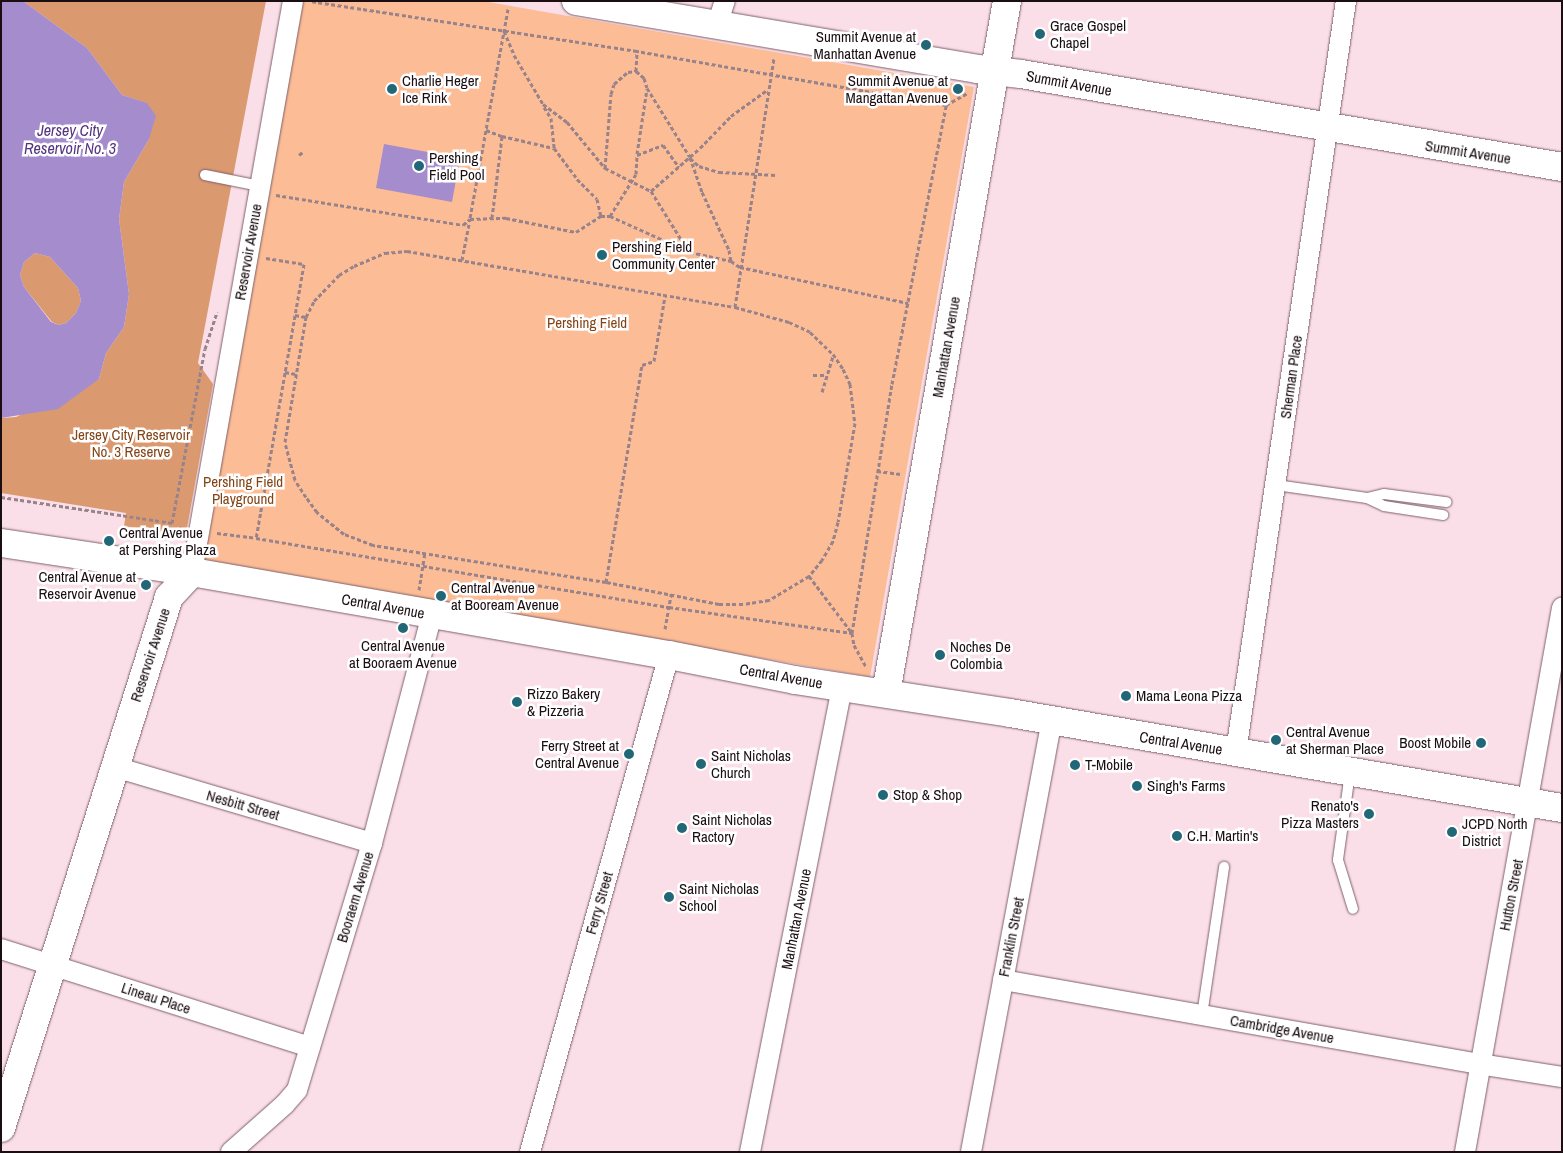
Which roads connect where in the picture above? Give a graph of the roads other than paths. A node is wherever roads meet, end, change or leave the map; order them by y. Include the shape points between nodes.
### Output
1 (293, 1) edge
2 (576, 1) edge
3 (1007, 1) edge
4 (1346, 1) edge
5 (721, 13) edge
6 (996, 72) junction
7 (1328, 128) junction
8 (1562, 167) edge
9 (205, 175) dead end
10 (271, 189) junction
11 (1276, 485) junction
12 (1367, 498) junction
13 (1446, 502) dead end
14 (1442, 516) dead end
15 (1, 543) edge
16 (192, 572) junction
17 (1562, 608) edge
18 (432, 614) junction
19 (667, 642) junction
20 (842, 687) junction
21 (886, 693) junction
22 (1052, 721) junction
23 (1236, 752) junction
24 (115, 767) junction
25 (1350, 773) junction
26 (1528, 803) junction
27 (1562, 808) edge
28 (372, 843) junction
29 (1224, 867) dead end
30 (1353, 909) dead end
31 (1, 949) edge
32 (52, 966) junction
33 (1003, 980) junction
34 (1202, 1015) junction
35 (310, 1047) junction
36 (1479, 1064) junction
37 (1562, 1077) edge
38 (1, 1128) edge
39 (231, 1152) edge
40 (530, 1152) edge
41 (750, 1152) edge
42 (971, 1152) edge
43 (1465, 1152) edge

1 - 10 street, Reservoir Avenue
2 - 5 street, Summit Avenue
3 - 6 street, Manhattan Avenue
4 - 7 street, Sherman Place
5 - 6 street, Summit Avenue
6 - 7 street, Summit Avenue
6 - 21 street, Manhattan Avenue
7 - 8 street, Summit Avenue
7 - 11 street, Sherman Place
9 - 10 lane
10 - 16 street, Reservoir Avenue
11 - 12 lane
11 - 23 street, Sherman Place
12 - 13 lane via 1384,494
12 - 14 lane via 1384,506
15 - 16 street, Central Avenue
16 - 18 street, Central Avenue
16 - 24 street, Reservoir Avenue via 169,598
17 - 26 street, Hutton Street
18 - 19 street, Central Avenue
18 - 28 street, Booraem Avenue
19 - 20 street, Central Avenue
19 - 40 street, Ferry Street
20 - 21 street, Central Avenue
20 - 41 street, Manhattan Avenue
21 - 22 street, Central Avenue
22 - 23 street, Central Avenue
22 - 33 street, Franklin Street
23 - 25 street, Central Avenue
24 - 28 street, Nesbitt Street
24 - 32 street, Reservoir Avenue
25 - 26 street, Central Avenue
25 - 30 lane via 1338,860
26 - 27 street, Central Avenue
26 - 36 street, Hutton Street
28 - 35 street, Booraem Avenue
29 - 34 lane
31 - 32 street, Lineau Place
32 - 35 street, Lineau Place
32 - 38 street, Reservoir Avenue
33 - 34 street, Cambridge Avenue
33 - 42 street, Franklin Street
34 - 36 street, Cambridge Avenue
35 - 39 street, Booraem Avenue via 297,1090
36 - 37 street, Cambridge Avenue
36 - 43 street, Hutton Street

